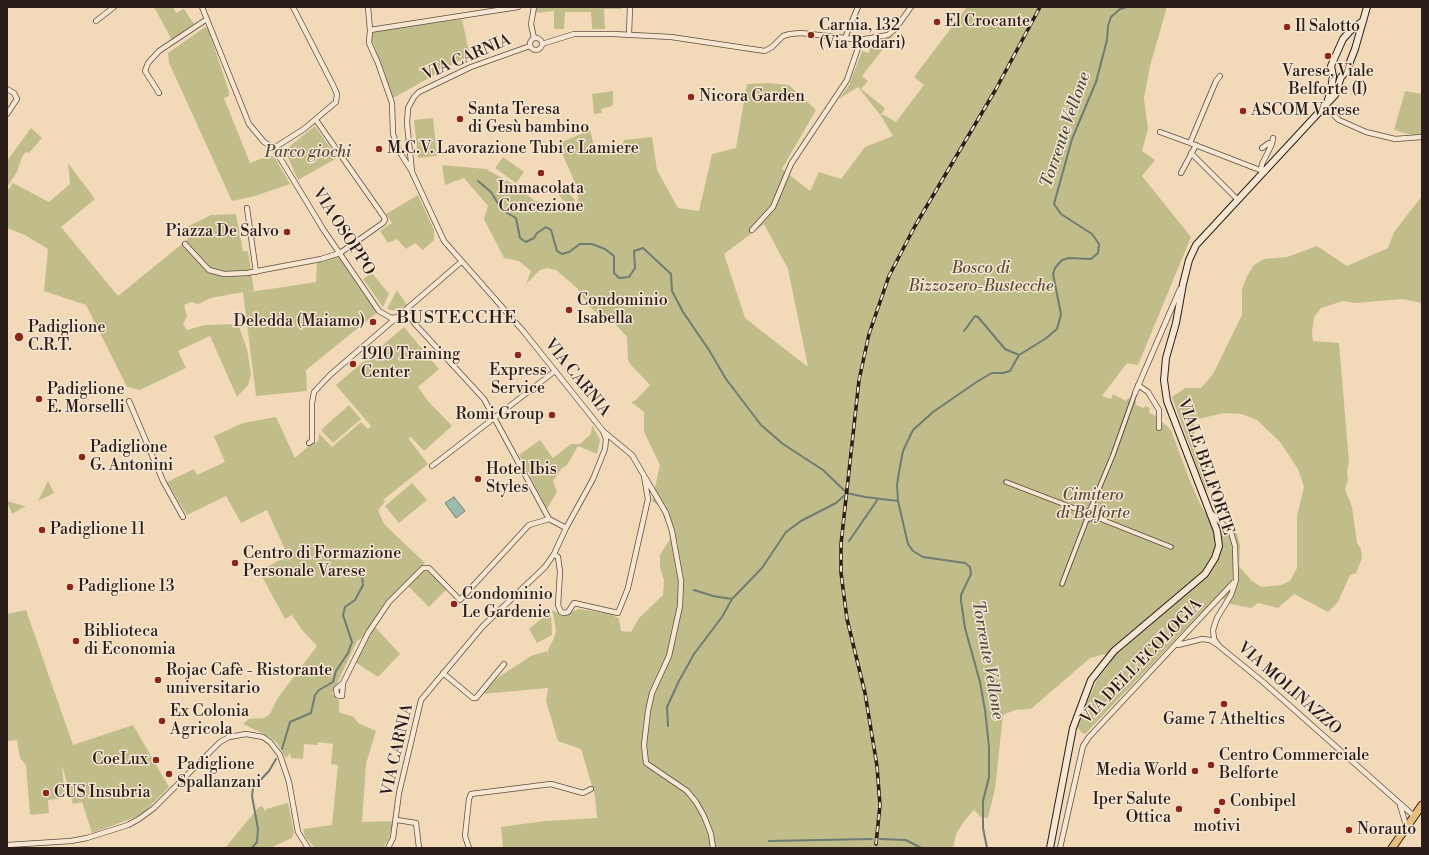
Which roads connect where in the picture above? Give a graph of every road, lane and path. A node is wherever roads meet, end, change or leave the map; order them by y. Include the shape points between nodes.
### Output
1 (114, 7) edge
2 (202, 7) edge
3 (293, 7) edge
4 (368, 7) edge
5 (518, 7) edge
6 (534, 7) edge
7 (630, 7) edge
8 (858, 7) edge
9 (912, 7) edge
10 (1367, 7) edge
11 (207, 19) junction
12 (96, 21) dead end
13 (1363, 21) junction
14 (370, 30) junction
15 (1352, 30) junction
16 (629, 34) junction
17 (1359, 36) junction
18 (534, 38) junction
19 (845, 38) junction
20 (859, 40) junction
21 (542, 44) junction
22 (530, 46) junction
23 (1220, 76) dead end
24 (1333, 76) junction
25 (1341, 77) junction
26 (7, 89) edge
27 (159, 93) dead end
28 (1325, 107) junction
29 (7, 114) edge
30 (316, 120) junction
31 (1160, 132) dead end
32 (1422, 137) edge
33 (1273, 138) dead end
34 (1190, 143) junction
35 (1272, 144) junction
36 (1196, 145) junction
37 (274, 148) junction
38 (1262, 148) dead end
39 (1191, 153) junction
40 (1263, 171) junction
41 (412, 172) junction
42 (1181, 173) dead end
43 (1238, 200) junction
44 (247, 208) dead end
45 (752, 230) dead end
46 (185, 244) dead end
47 (340, 253) junction
48 (461, 262) junction
49 (256, 272) junction
50 (1183, 284) junction
51 (406, 311) junction
52 (398, 317) junction
53 (555, 371) junction
54 (1138, 384) junction
55 (1135, 393) joint
56 (129, 401) dead end
57 (495, 417) junction
58 (1159, 428) dead end
59 (603, 431) junction
60 (309, 443) dead end
61 (432, 466) dead end
62 (642, 470) junction
63 (1006, 482) dead end
64 (1208, 508) junction
65 (1090, 510) junction
66 (1084, 512) junction
67 (1093, 516) junction
68 (183, 517) dead end
69 (549, 519) junction
70 (1086, 519) junction
71 (566, 528) junction
72 (1171, 547) dead end
73 (554, 554) junction
74 (1236, 580) junction
75 (1062, 584) dead end
76 (1176, 646) junction
77 (1220, 646) junction
78 (504, 664) dead end
79 (443, 673) junction
80 (343, 683) dead end
81 (591, 789) dead end
82 (1397, 800) junction
83 (1422, 805) edge
84 (1414, 816) junction
85 (397, 820) junction
86 (1405, 822) dead end
87 (1396, 840) junction
88 (9, 846) edge
89 (308, 848) edge
90 (388, 848) edge
91 (418, 848) edge
92 (469, 848) edge
93 (713, 848) edge
94 (1050, 848) edge
95 (1060, 848) edge
96 (1386, 848) edge
97 (1392, 848) edge

1 - 12 street
2 - 11 street, VIA OSOPPO
3 - 30 street via 337,94 336,102
4 - 14 street
5 - 14 street
6 - 18 street via 531,24
7 - 16 street
8 - 19 street
9 - 20 street via 888,35
10 - 13 main road, VIALE BELFORTE
11 - 27 street via 159,51 148,63 145,71
11 - 37 street, VIA OSOPPO via 249,124 264,142
13 - 15 main road, VIALE BELFORTE
13 - 17 main road, VIALE BELFORTE
14 - 41 street via 369,43 392,103 393,134
15 - 17 main road
15 - 24 main road, VIALE BELFORTE via 1343,39 1331,66
16 - 19 street via 671,37 765,51 783,36 790,34
16 - 21 street via 574,34
17 - 25 main road, VIALE BELFORTE via 1346,72
18 - 21 street via 539,39
18 - 22 street
19 - 20 street
20 - 45 street via 847,80 791,164 773,207
21 - 22 street via 536,50
22 - 41 street, VIA CARNIA via 471,67 419,92 414,97 408,108 407,123
23 - 34 street
24 - 25 main road
24 - 28 main road, VIALE BELFORTE
25 - 28 main road, VIALE BELFORTE via 1335,95
26 - 29 street via 17,99
28 - 32 street via 1339,120 1366,132 1395,140
28 - 40 main road, VIALE BELFORTE
30 - 37 street
30 - 47 street via 385,220
31 - 34 street
33 - 35 street
34 - 36 street
35 - 38 street via 1269,143
35 - 40 street via 1262,164
36 - 39 street
36 - 40 street
37 - 47 street, VIA OSOPPO
39 - 42 street
39 - 43 street
40 - 43 main road, VIALE BELFORTE
41 - 48 street, VIA CARNIA via 444,242
43 - 50 main road, VIALE BELFORTE via 1196,245
44 - 49 street
46 - 49 street via 209,270 224,274
47 - 49 street
47 - 52 street, VIA OSOPPO via 379,311 392,318
48 - 51 street
48 - 53 street, VIA CARNIA
50 - 54 street
50 - 64 main road, VIALE BELFORTE via 1176,324 1166,358 1166,401
51 - 52 street
51 - 57 street via 484,399
52 - 60 street via 330,375 314,392 312,441
53 - 57 street
53 - 59 street, VIA CARNIA
54 - 55 street
54 - 58 street via 1148,392 1159,410
55 - 65 street
56 - 68 street via 163,481
57 - 61 street
57 - 69 street
59 - 62 street via 632,455
59 - 71 street, VIA CARNIA via 606,439 605,449 596,472
62 - 73 street via 648,499 628,588 618,613 574,603 568,612 561,612 558,606 560,572 558,558
62 - 93 street via 666,513 681,581 680,606 669,656 652,693 648,711 644,754 646,763 687,791 696,802 711,834
63 - 66 street
64 - 74 street via 1231,532
64 - 94 main road, VIALE BELFORTE via 1217,531 1219,546 1211,566 1194,584 1114,651 1091,680 1073,728
65 - 66 street
65 - 67 street
66 - 70 street
67 - 70 street
67 - 72 street
69 - 71 street
69 - 80 street via 529,525 460,600 429,568 424,568 389,602 368,633
70 - 75 street
71 - 73 street, VIA CARNIA
73 - 79 street, VIA CARNIA via 545,567 483,626
74 - 76 street, VIA DELL'ECOLOGIA
74 - 77 street, VIA MOLINAZZO via 1213,630 1214,639
76 - 77 street via 1202,638
76 - 95 street, VIA DELL'ECOLOGIA via 1083,746
77 - 82 street, VIA MOLINAZZO
78 - 79 street via 476,698
79 - 85 street, VIA CARNIA via 421,700 399,793
81 - 92 street via 583,792 551,784 472,794 469,799 465,836
82 - 84 street, VIA MOLINAZZO
82 - 86 street, VIA MOLINAZZO via 1402,806
83 - 84 main road
84 - 87 main road
85 - 90 street, VIA CARNIA
85 - 91 street via 416,823
87 - 96 main road
87 - 97 main road
88 - 89 street via 71,841 128,825 154,808 220,742 229,737 246,734 263,737 280,755 289,782 298,832

